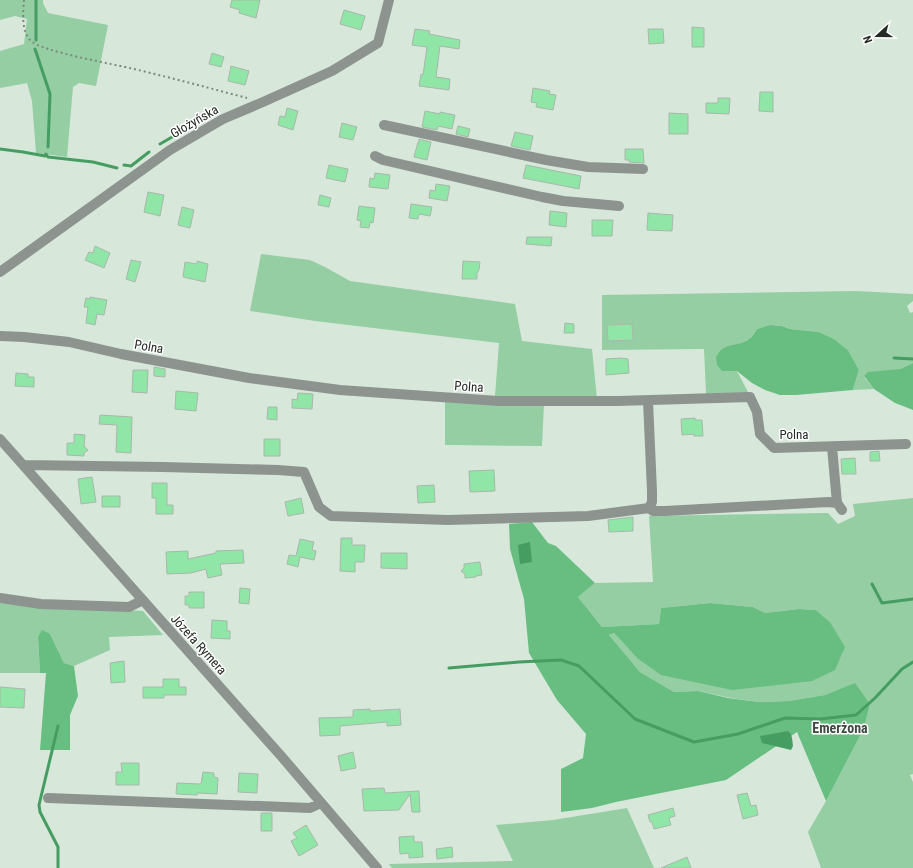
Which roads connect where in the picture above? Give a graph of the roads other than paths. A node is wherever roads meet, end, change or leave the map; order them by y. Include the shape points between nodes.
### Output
1 (389, 0) edge
2 (384, 125) dead end
3 (375, 156) dead end
4 (643, 169) dead end
5 (619, 206) dead end
6 (0, 272) edge
7 (0, 336) edge
8 (648, 400) junction
9 (0, 439) edge
10 (906, 444) dead end
11 (832, 447) junction
12 (24, 465) junction
13 (649, 508) junction
14 (0, 598) edge
15 (143, 600) junction
16 (48, 798) dead end
17 (321, 803) junction
18 (377, 868) edge

1 - 6 street, Głożyńska via 378,43 332,71 223,118 170,150
2 - 4 street via 546,160 588,167
3 - 5 street via 382,160 542,198
7 - 8 street, Polna via 69,342 249,378 340,390 498,401
8 - 11 street, Polna via 750,397 757,412 760,434 774,448
8 - 13 street via 652,491
9 - 12 street, Józefa Rymera
10 - 11 street, Polna
11 - 13 street via 840,506 828,502 665,511 654,511
12 - 13 street via 304,472 318,507 331,516 448,520 588,516
12 - 15 street, Józefa Rymera
14 - 15 street via 41,604 129,607
15 - 17 street, Józefa Rymera
16 - 17 street via 310,808
17 - 18 street, Józefa Rymera

